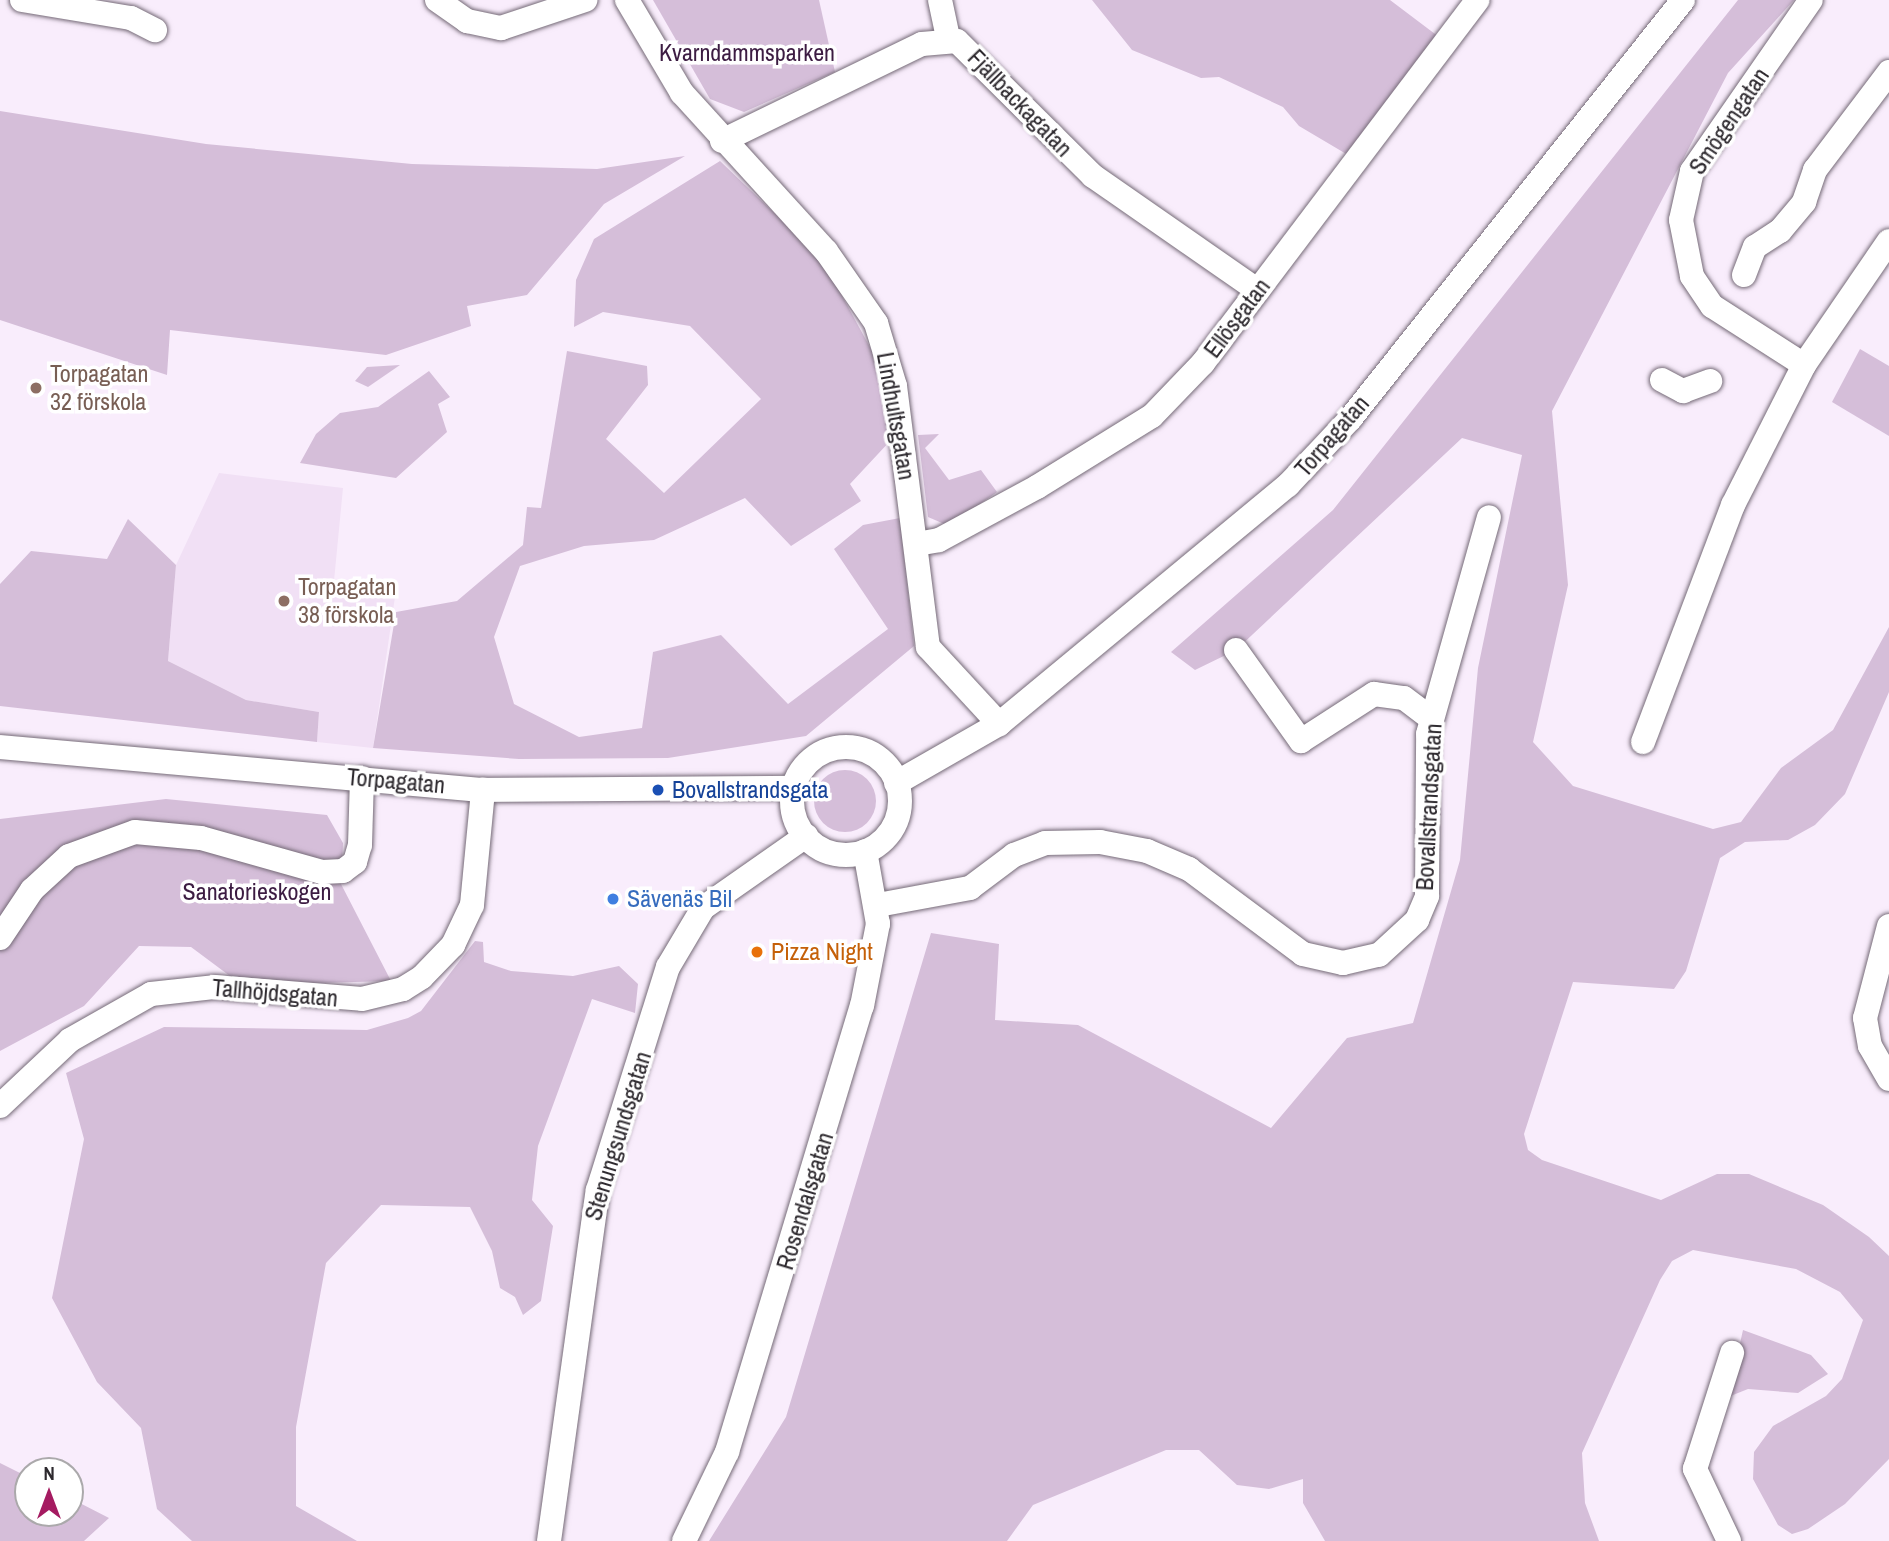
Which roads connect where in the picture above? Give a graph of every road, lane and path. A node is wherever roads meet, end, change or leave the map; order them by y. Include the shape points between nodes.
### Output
1 (22, 0) edge
2 (437, 0) edge
3 (585, 0) edge
4 (627, 0) edge
5 (940, 0) edge
6 (1478, 0) edge
7 (1683, 0) edge
8 (1811, 0) edge
9 (155, 30) dead end
10 (948, 39) junction
11 (1889, 72) edge
12 (722, 141) junction
13 (1889, 242) edge
14 (1744, 275) dead end
15 (1257, 290) junction
16 (1804, 365) junction
17 (1662, 380) dead end
18 (1710, 381) dead end
19 (1489, 517) dead end
20 (917, 544) junction
21 (1236, 650) dead end
22 (1432, 719) junction
23 (999, 724) junction
24 (1643, 742) dead end
25 (0, 747) edge
26 (362, 778) junction
27 (896, 783) junction
28 (794, 788) junction
29 (483, 790) junction
30 (806, 836) junction
31 (865, 851) junction
32 (878, 905) junction
33 (1889, 926) edge
34 (0, 938) edge
35 (1889, 1079) edge
36 (0, 1106) edge
37 (1732, 1353) dead end
38 (549, 1541) edge
39 (684, 1541) edge
40 (1729, 1541) edge

1 - 9 street via 131,18
2 - 3 street via 467,21 501,28
4 - 12 street, Lindhultsgatan via 682,93
5 - 10 street
6 - 15 street, Ellösgatan
7 - 23 street, Torpagatan via 1350,419 1289,485
8 - 16 street, Smögengatan via 1692,171 1681,220 1692,276 1712,306
10 - 12 street, Fjällbackagatan via 922,44
10 - 15 street, Fjällbackagatan via 967,47 1093,176
11 - 14 street via 1815,170 1804,202 1780,231 1755,247
12 - 20 street, Lindhultsgatan via 826,251 876,323 895,386
13 - 16 street
15 - 20 street, Ellösgatan via 1203,363 1152,416 1037,487 939,540
16 - 24 street via 1690,607
17 - 18 street via 1683,391
19 - 22 street, Bovallstrandsgatan
20 - 23 street, Lindhultsgatan via 928,647
21 - 22 street via 1301,741 1374,694 1404,698
22 - 32 street, Bovallstrandsgatan via 1427,896 1399,941 1370,958 1324,962 1303,954 1189,869 1147,851 1100,842 1045,844 1014,855 970,888
23 - 27 street, Torpagatan
25 - 26 street, Torpagatan
26 - 29 street, Torpagatan
26 - 34 street via 360,845 355,862 343,871 322,873 201,838 135,832 69,856 32,890
27 - 28 street via 878,758 845,747 812,759
27 - 31 street via 896,821
28 - 29 street, Torpagatan
28 - 30 street via 794,816
29 - 36 street, Tallhöjdsgatan via 472,905 453,945 422,977 403,989 362,999 202,986 151,994 70,1040
30 - 31 street via 833,853
30 - 38 street, Stenungsundsgatan via 703,908 668,967 598,1190
31 - 32 street, Rosendalsgatan
32 - 39 street, Rosendalsgatan via 873,959 829,1123 727,1452
33 - 35 street via 1865,1018 1870,1046
37 - 40 street via 1695,1469

